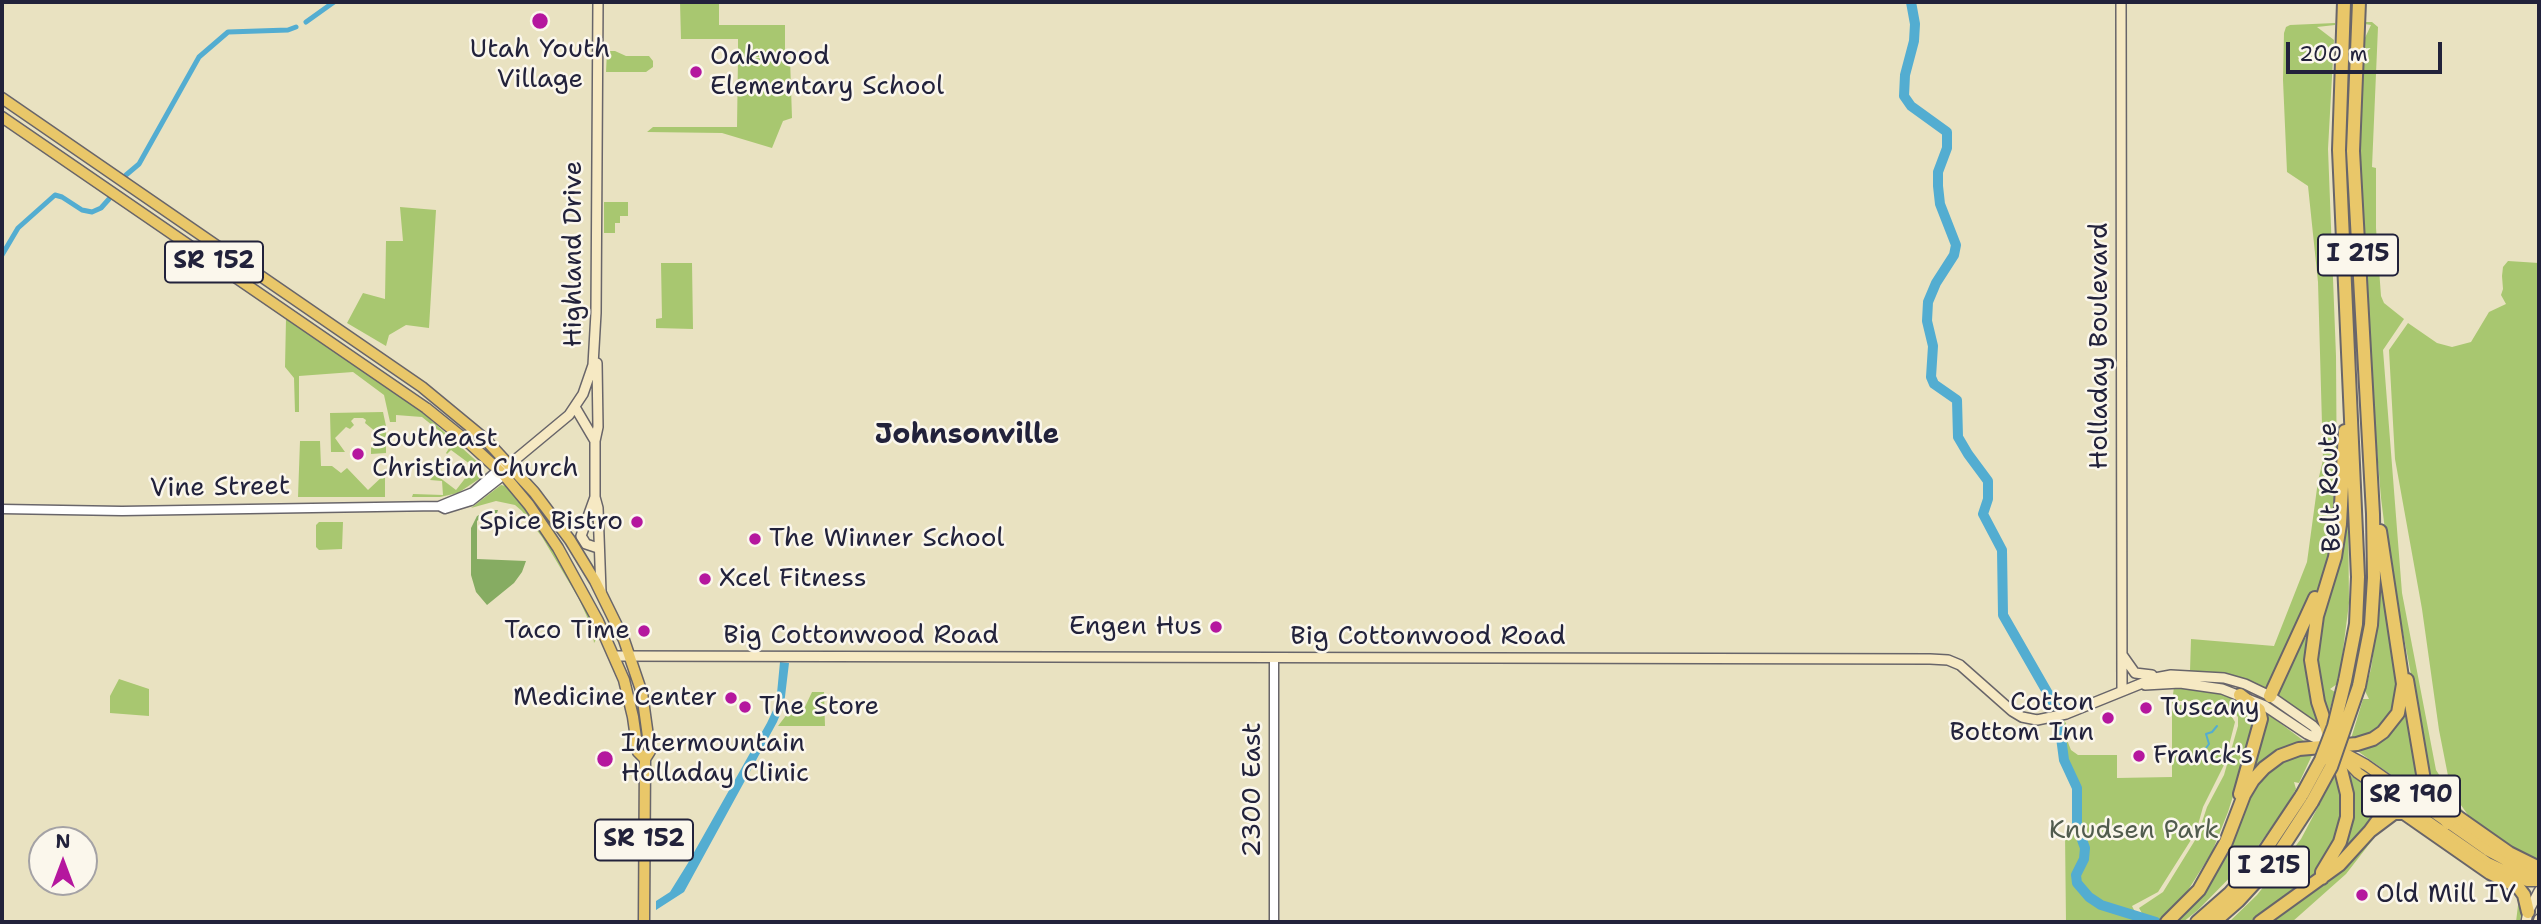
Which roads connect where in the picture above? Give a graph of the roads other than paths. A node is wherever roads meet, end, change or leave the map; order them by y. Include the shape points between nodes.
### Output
1 (598, 2) edge
2 (2121, 2) edge
3 (2344, 2) edge
4 (2358, 2) edge
5 (2349, 41) junction
6 (2, 98) edge
7 (2, 117) edge
8 (2347, 348) junction
9 (595, 349) junction
10 (575, 407) junction
11 (595, 441) junction
12 (510, 464) junction
13 (2371, 468) junction
14 (501, 472) junction
15 (595, 497) junction
16 (2, 509) edge
17 (598, 548) junction
18 (2335, 557) junction
19 (601, 594) junction
20 (2398, 639) junction
21 (2122, 654) junction
22 (615, 656) junction
23 (630, 656) junction
24 (1274, 658) junction
25 (2171, 675) junction
26 (2126, 689) junction
27 (2241, 695) junction
28 (2268, 701) junction
29 (2333, 746) junction
30 (645, 759) junction
31 (2423, 768) junction
32 (2394, 798) junction
33 (2307, 799) junction
34 (2448, 823) junction
35 (2370, 831) junction
36 (2226, 842) junction
37 (2539, 868) edge
38 (2504, 872) junction
39 (2322, 878) junction
40 (2539, 879) edge
41 (2539, 891) edge
42 (2533, 919) edge
43 (644, 922) edge
44 (1274, 922) edge
45 (2167, 922) edge
46 (2197, 922) edge
47 (2214, 922) edge
48 (2260, 922) edge

1 - 9 main road, Highland Drive
2 - 21 main road, Holladay Boulevard
3 - 5 highway, Belt Route / I 215
4 - 5 highway, Belt Route / I 215
5 - 8 highway, Belt Route / I 215 via 2339,150
5 - 13 highway, Belt Route / I 215
6 - 12 main road, SR 152 via 422,387
7 - 14 main road, SR 152 via 426,408
8 - 18 highway via 2343,484
8 - 33 highway, Belt Route / I 215, bridge via 2358,577 2356,624 2334,726
9 - 10 main road, Highland Drive via 589,380
9 - 11 main road via 599,382
10 - 11 main road
10 - 12 main road
11 - 15 main road
12 - 14 main road
12 - 19 main road, SR 152 via 570,540
13 - 20 highway
13 - 33 highway, Belt Route / I 215, bridge via 2371,625 2359,686 2331,767
14 - 16 street, Vine Street via 473,492 439,506
14 - 22 main road, SR 152 via 568,564
15 - 17 main road
15 - 17 main road via 582,538
17 - 19 main road
18 - 28 highway
18 - 29 highway via 2317,616 2311,660 2318,702
19 - 23 main road, SR 152
20 - 29 highway via 2403,684 2398,713 2373,739
20 - 31 highway
21 - 25 main road via 2141,676
21 - 26 main road, Holladay Boulevard
22 - 23 main road, Big Cottonwood Road
22 - 30 main road, SR 152 via 628,691 638,752
23 - 24 main road, Big Cottonwood Road
23 - 30 main road, SR 152 via 647,715 650,751
24 - 26 main road, Big Cottonwood Road via 1941,659 1966,668 2017,714 2037,720 2064,715
24 - 44 street, 2300 East
25 - 26 main road
25 - 28 main road via 2224,678 2245,684
26 - 27 main road via 2180,683
27 - 28 main road
27 - 36 highway via 2259,710 2261,719
28 - 29 main road, SR 190 via 2313,726
29 - 32 main road, SR 190 via 2358,773
29 - 34 main road, SR 190
29 - 36 highway via 2299,749 2264,768 2244,795
29 - 39 highway via 2347,794 2347,817
30 - 43 main road, SR 152
31 - 34 highway via 2430,799
31 - 37 highway via 2448,812
32 - 35 highway
32 - 38 main road, SR 190
33 - 46 highway, Belt Route / I 215 via 2230,893
33 - 47 highway, Belt Route / I 215 via 2294,833 2271,865
34 - 40 main road, SR 190
35 - 39 highway
35 - 42 highway via 2395,813 2404,813 2490,873 2518,887
36 - 45 highway via 2199,890
38 - 40 main road, SR 190 via 2527,881
38 - 42 main road via 2526,890
39 - 48 highway
41 - 42 main road

